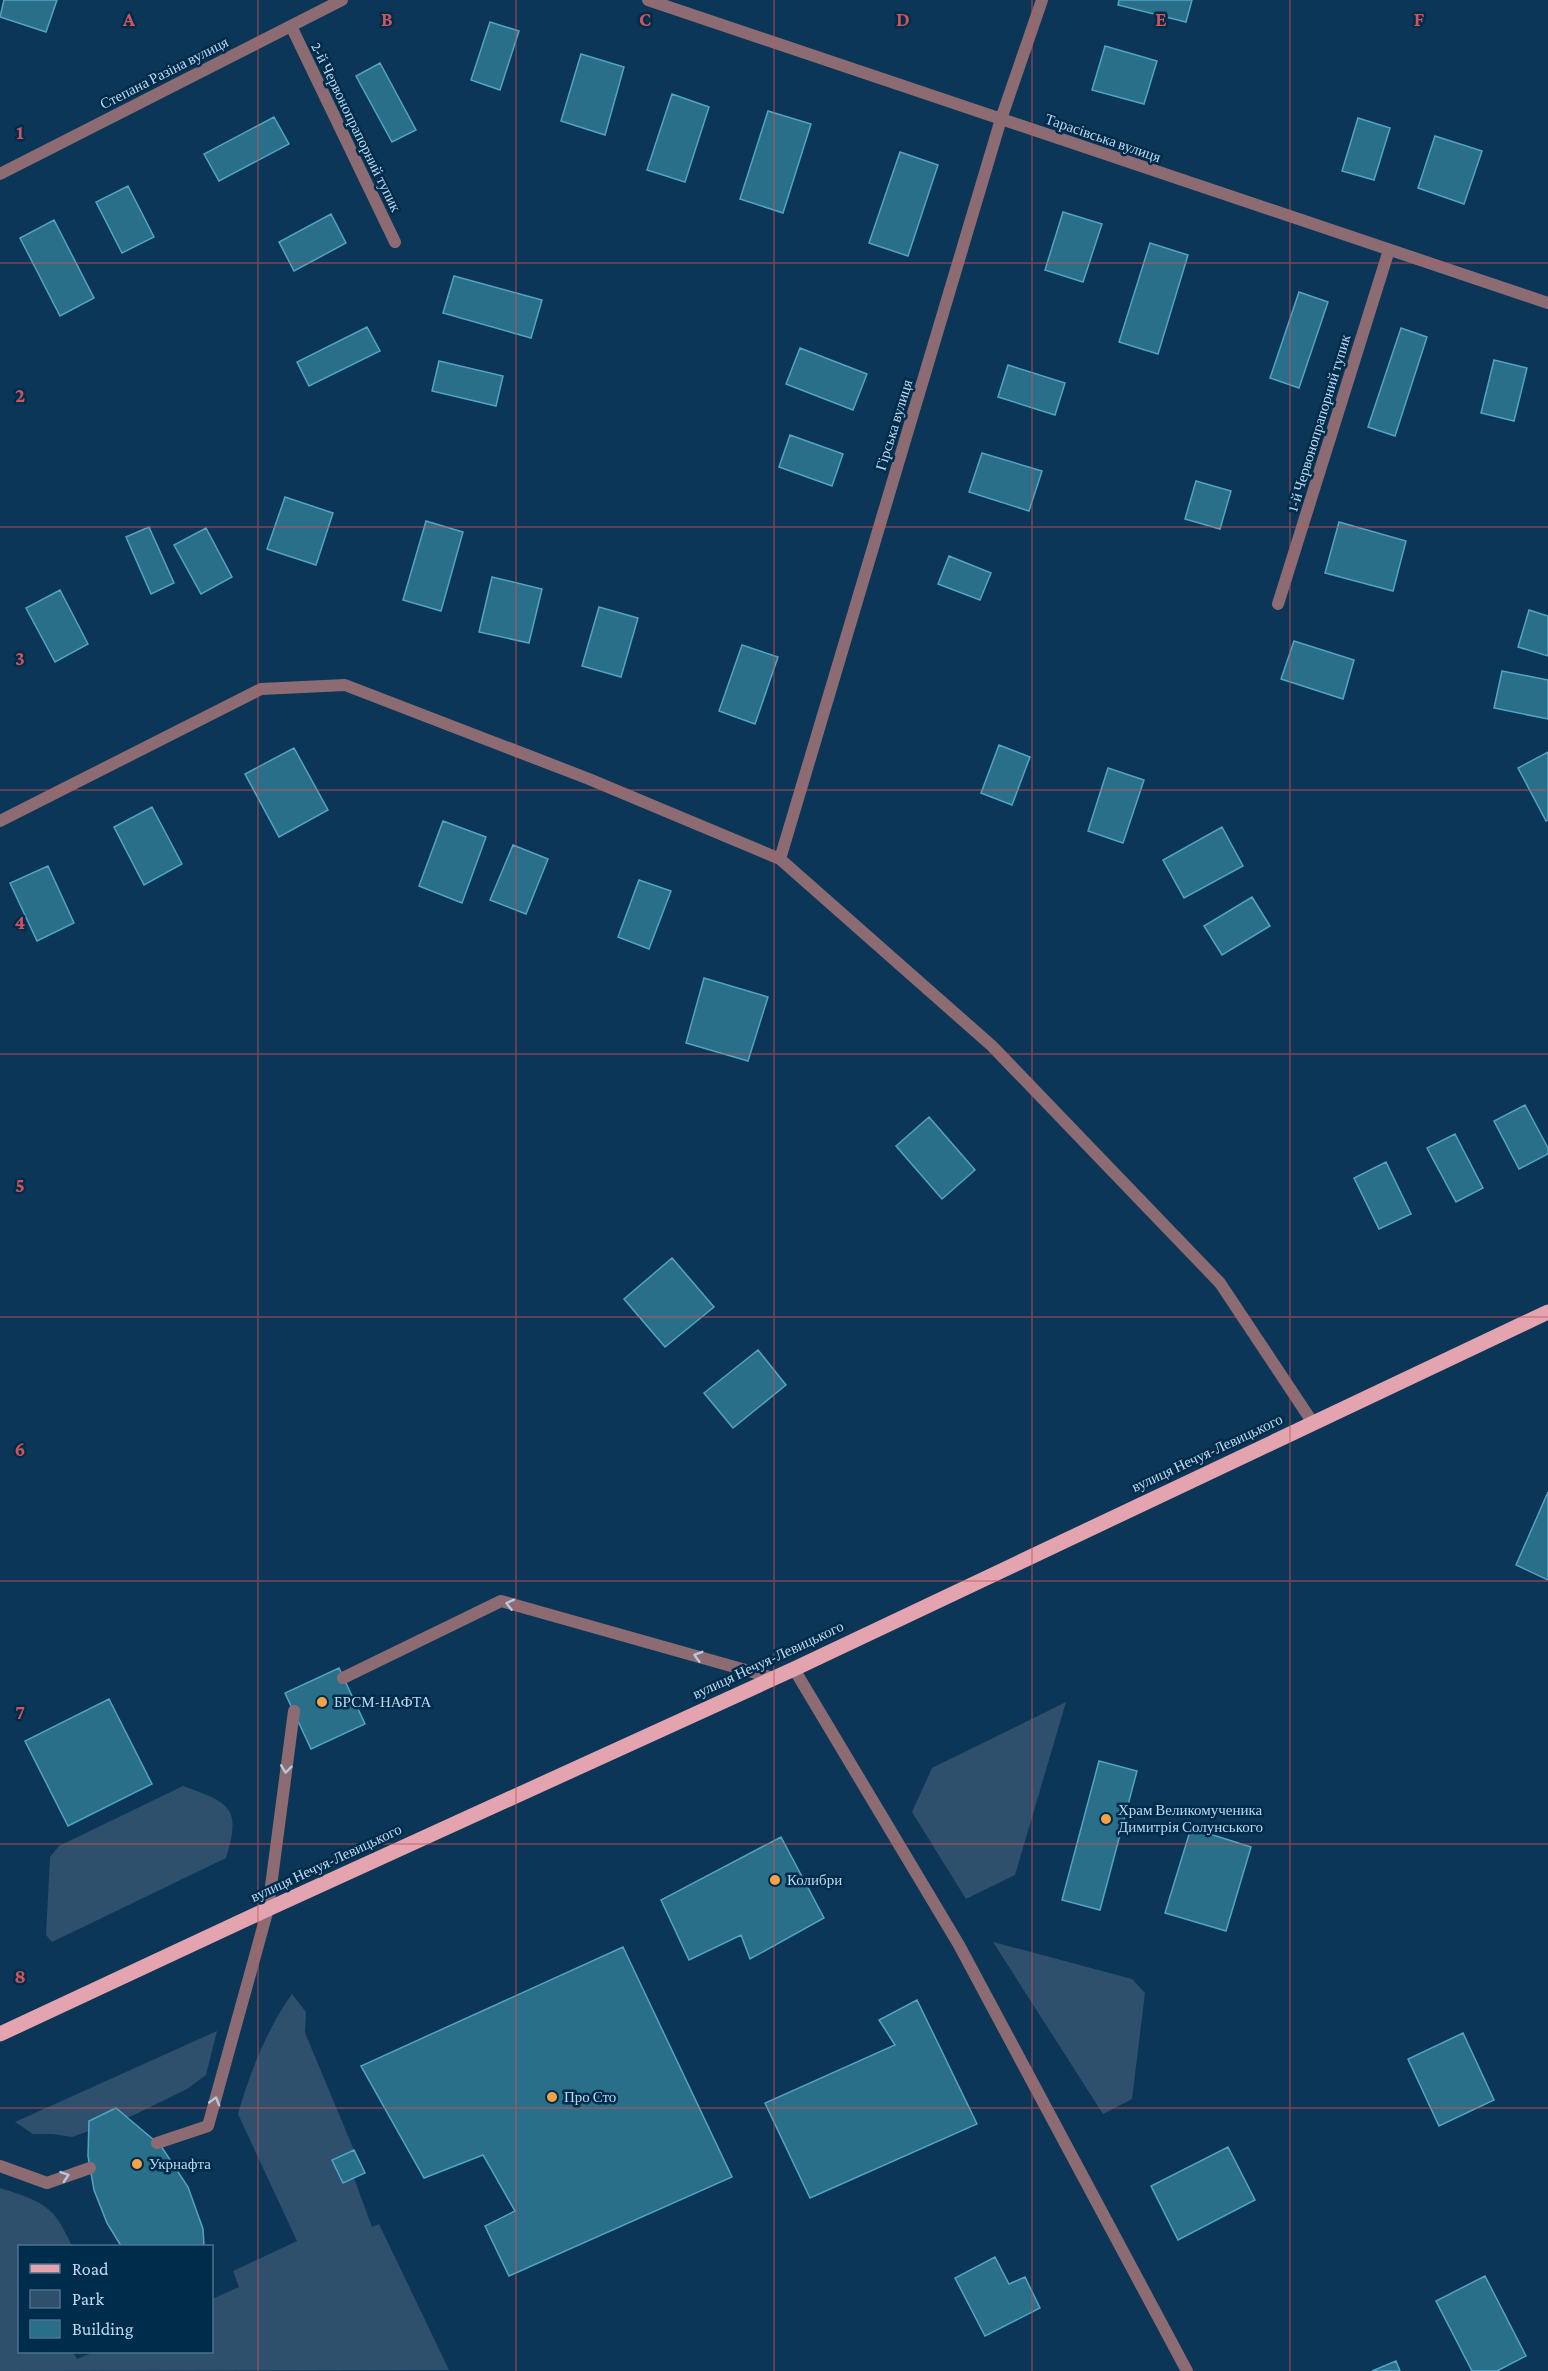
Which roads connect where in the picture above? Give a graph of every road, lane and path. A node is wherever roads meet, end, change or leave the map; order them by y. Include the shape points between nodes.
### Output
1 (342, 0) edge
2 (648, 0) edge
3 (1042, 0) edge
4 (291, 26) junction
5 (1001, 119) junction
6 (0, 174) edge
7 (395, 242) dead end
8 (1389, 250) junction
9 (1548, 303) edge
10 (1278, 604) dead end
11 (0, 822) edge
12 (780, 860) junction
13 (1548, 1312) edge
14 (1313, 1423) junction
15 (794, 1669) junction
16 (343, 1678) dead end
17 (774, 1678) junction
18 (294, 1712) dead end
19 (268, 1909) junction
20 (0, 2034) edge
21 (157, 2143) dead end
22 (0, 2166) edge
23 (90, 2168) dead end
24 (1187, 2371) edge

1 - 4 street, Степана Разіна вулиця
2 - 5 street, Тарасівська вулиця
3 - 5 street, Гірська вулиця
4 - 6 street, Степана Разіна вулиця
4 - 7 street, 2-й Червонопрапорний тупик
5 - 8 street, Тарасівська вулиця
5 - 12 street, Гірська вулиця
8 - 9 street, Тарасівська вулиця
8 - 10 street, 1-й Червонопрапорний тупик
11 - 12 street via 261,689 345,685 589,779
12 - 14 street via 992,1046 1220,1283
13 - 14 main road, вулиця Нечуя-Левицького
14 - 15 main road, вулиця Нечуя-Левицького
15 - 17 main road, вулиця Нечуя-Левицького
15 - 24 street via 959,1945
17 -> 16 street via 501,1601
17 - 19 main road, вулиця Нечуя-Левицького
18 -> 19 street
19 - 20 main road, вулиця Нечуя-Левицького
21 -> 19 street via 208,2126
22 -> 23 street via 47,2183

